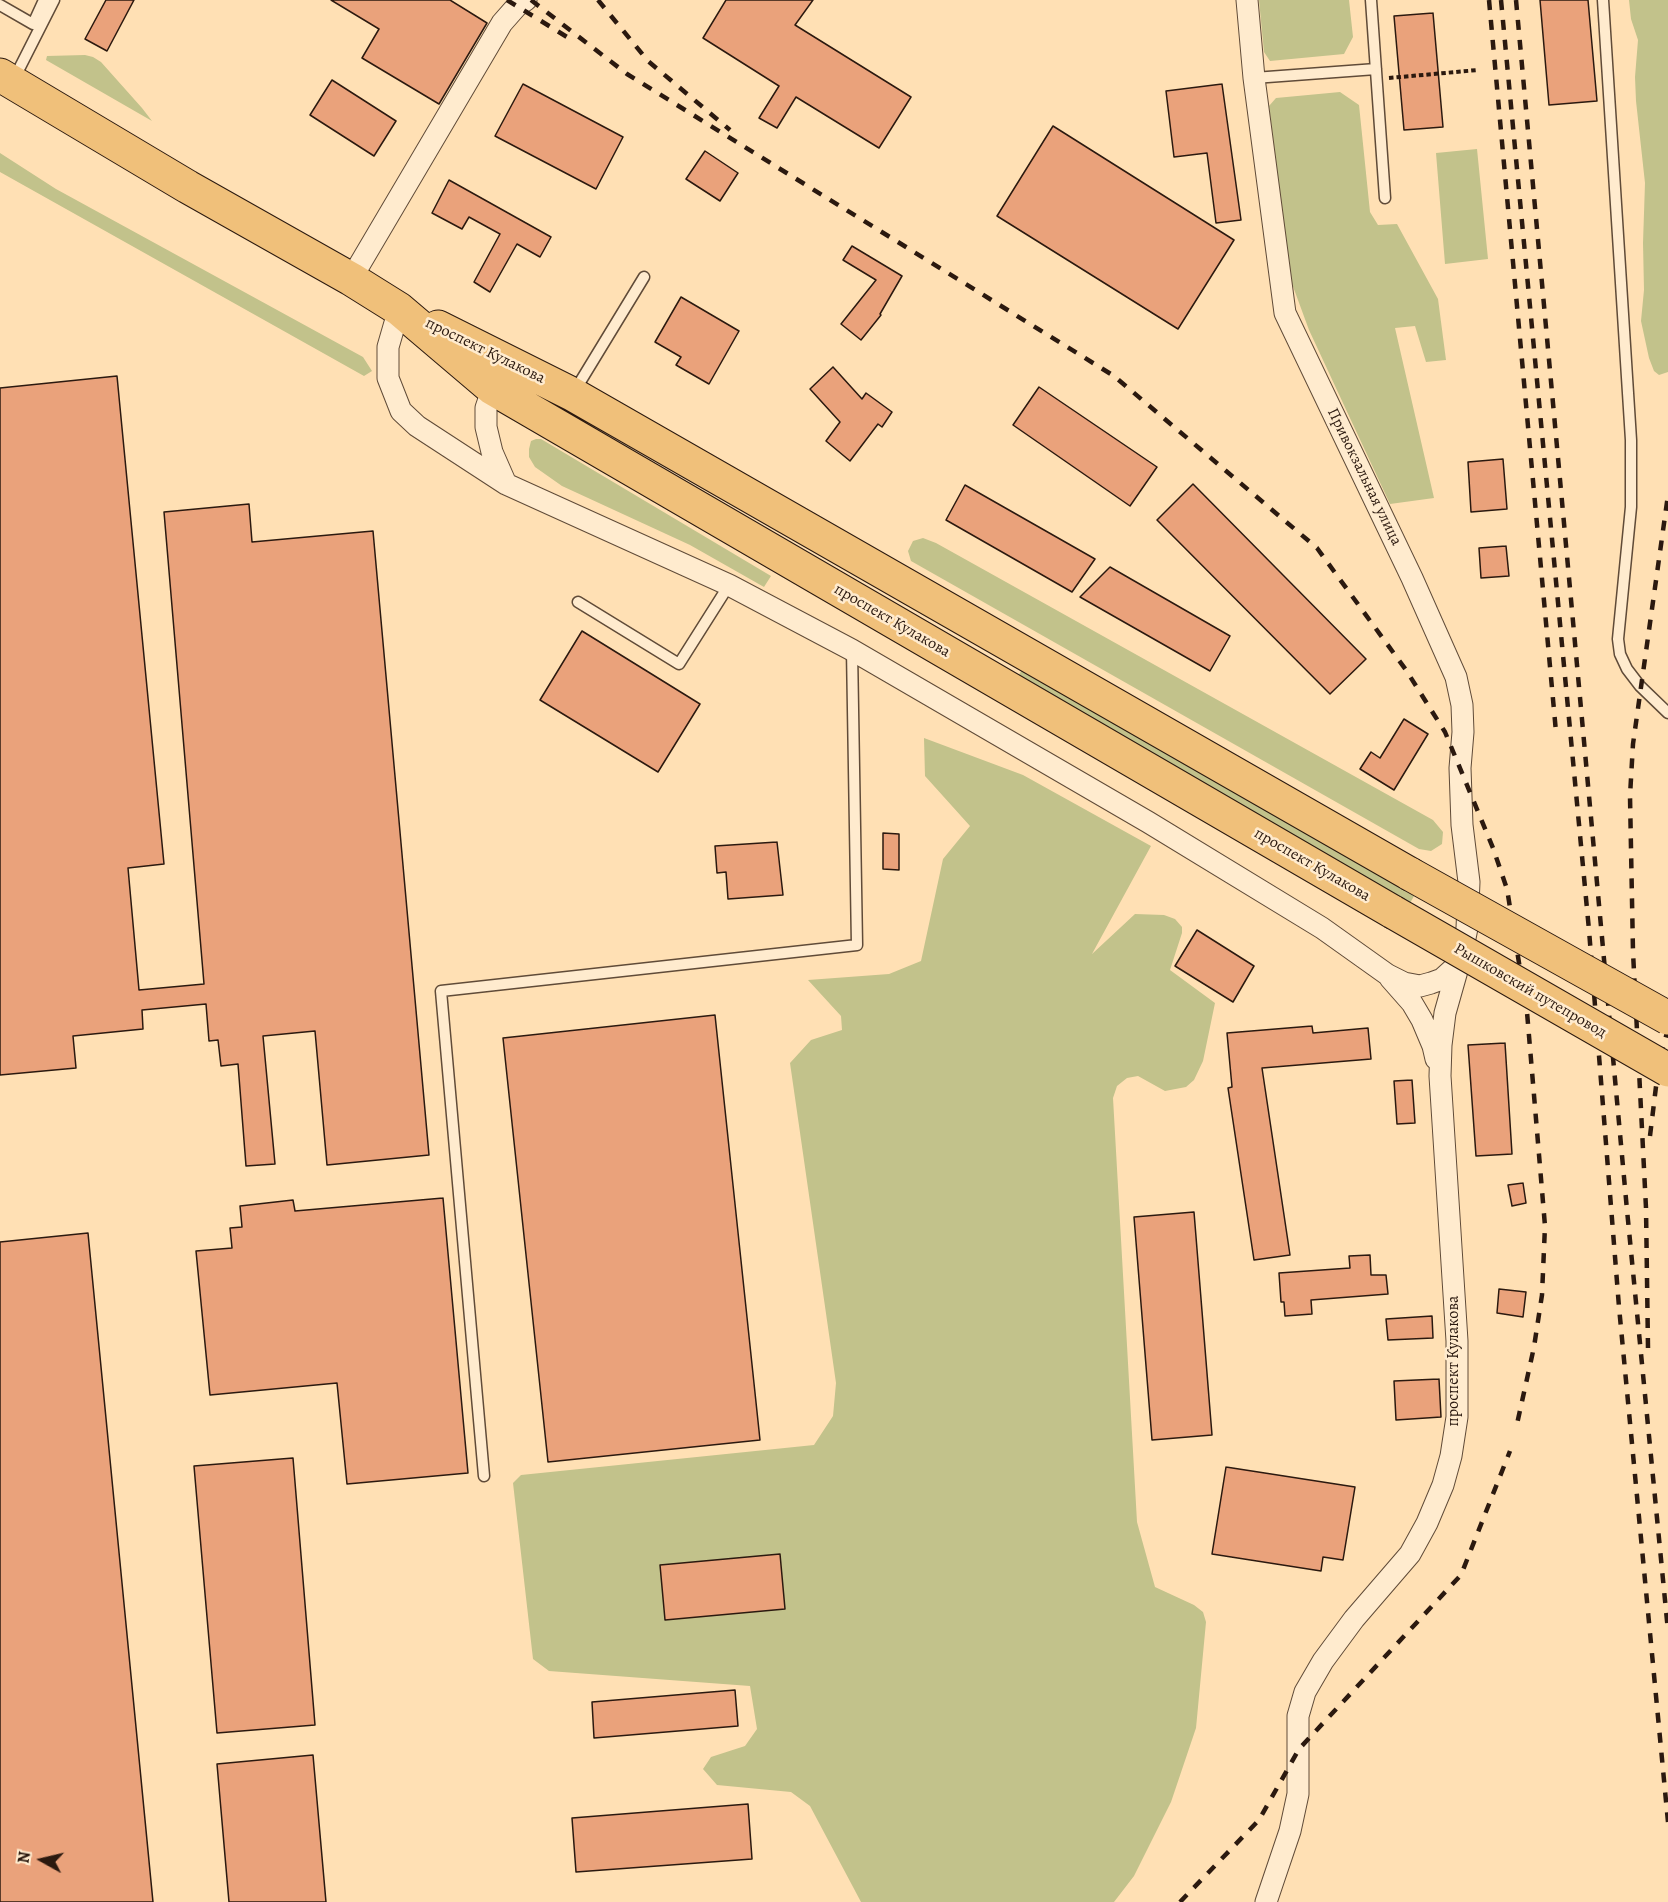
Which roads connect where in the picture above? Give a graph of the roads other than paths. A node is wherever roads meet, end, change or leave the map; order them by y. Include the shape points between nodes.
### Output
1 (44, 0) edge
2 (54, 0) edge
3 (526, 0) edge
4 (1247, 0) edge
5 (1371, 0) edge
6 (1603, 0) edge
7 (0, 5) edge
8 (1376, 74) junction
9 (6, 78) edge
10 (1254, 78) junction
11 (1385, 198) dead end
12 (644, 277) dead end
13 (351, 279) junction
14 (401, 310) junction
15 (499, 374) junction
16 (572, 394) junction
17 (506, 484) junction
18 (729, 585) junction
19 (578, 602) dead end
20 (852, 650) junction
21 (1668, 713) edge
22 (1393, 912) joint
23 (1462, 953) junction
24 (1388, 975) junction
25 (1668, 1018) edge
26 (1668, 1070) edge
27 (1440, 1076) junction
28 (484, 1476) dead end
29 (1266, 1902) edge

1 - 7 lane via 33,24
2 - 9 lane
3 - 13 street via 502,23
4 - 10 street, Привокзальная улица
5 - 8 lane
6 - 21 lane via 1631,440 1632,507 1618,639 1627,669
8 - 10 lane
8 - 11 lane
9 - 13 main road, проспект Кулакова
10 - 23 street, Привокзальная улица via 1285,313 1456,676 1462,705 1461,816 1469,882
12 - 16 lane
13 - 14 main road, проспект Кулакова
14 - 15 main road, проспект Кулакова
14 - 17 street via 388,347 388,378 401,411 417,426
15 - 16 main road, проспект Кулакова
15 - 17 street via 486,408 486,427
15 - 22 main road, проспект Кулакова
16 - 25 main road, проспект Кулакова, bridge
17 - 18 street
18 - 19 lane via 679,664
18 - 20 street
20 - 24 street via 1323,928
20 - 28 lane via 857,945 441,991
22 - 26 main road, Рышковский путепровод, bridge
23 - 24 street via 1453,969 1431,983 1420,986
23 - 27 street, проспект Кулакова via 1445,1013
24 - 27 street via 1422,1020
27 - 29 street, проспект Кулакова via 1457,1341 1457,1416 1451,1455 1428,1523 1410,1554 1348,1628 1305,1692 1298,1716 1298,1794

